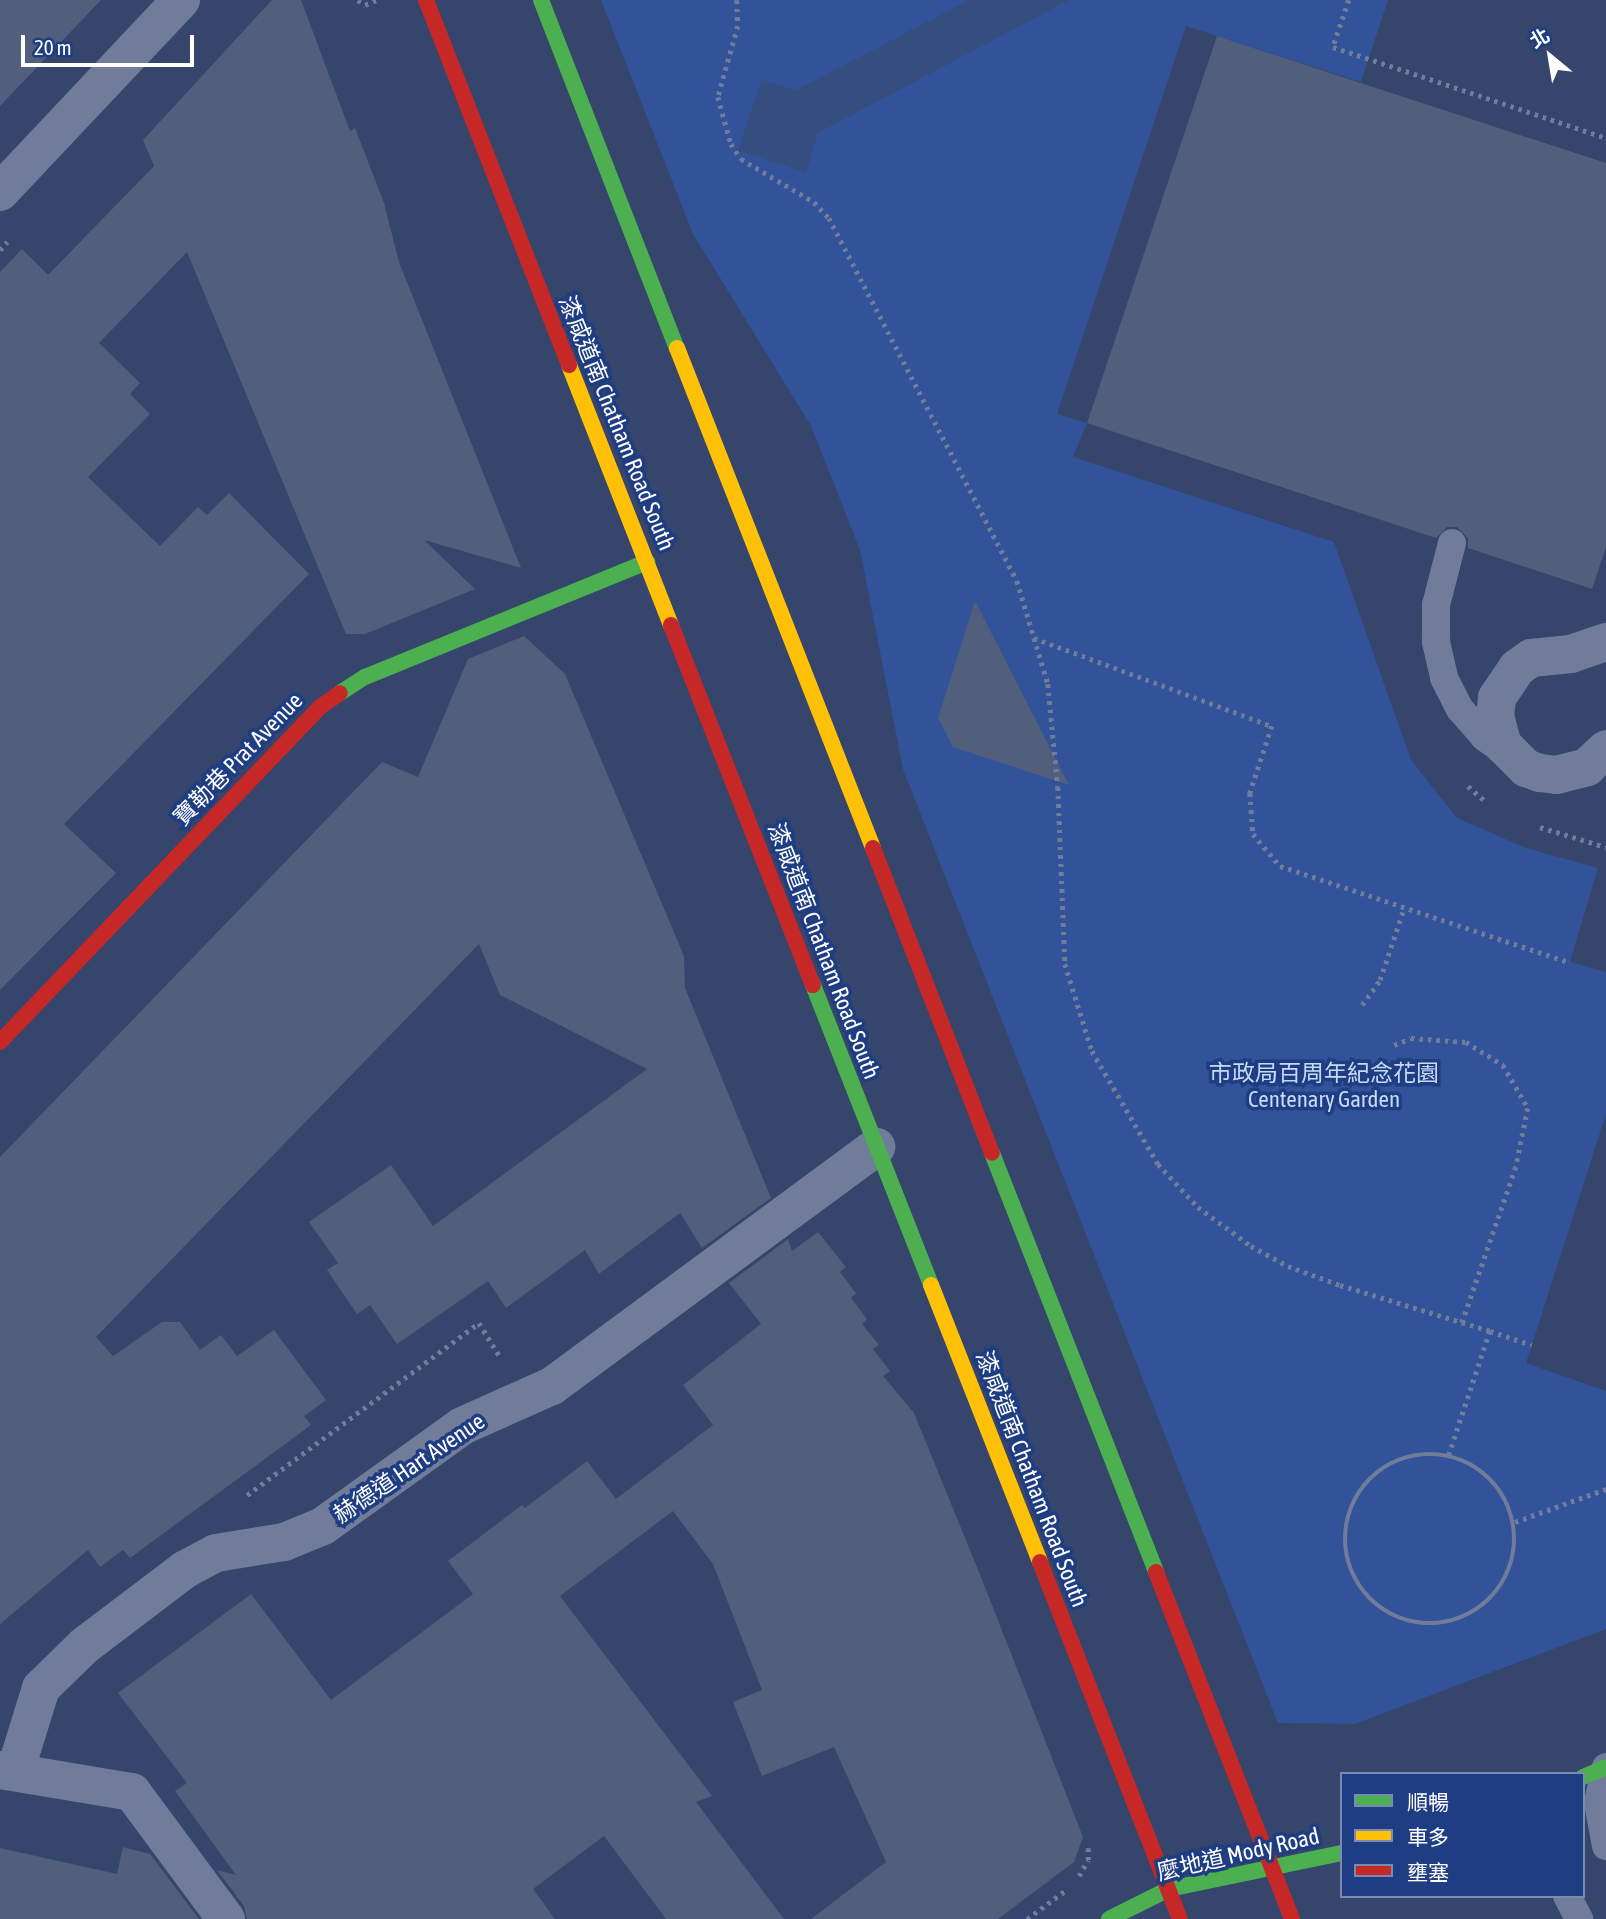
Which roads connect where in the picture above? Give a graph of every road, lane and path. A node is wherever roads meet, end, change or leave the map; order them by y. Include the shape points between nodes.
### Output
1 (181, 0) edge
2 (358, 0) edge
3 (377, 0) edge
4 (426, 0) edge
5 (541, 0) edge
6 (737, 0) edge
7 (1349, 0) edge
8 (1606, 138) edge
9 (0, 192) edge
10 (1452, 543) dead end
11 (647, 562) junction
12 (1034, 638) junction
13 (1606, 642) edge
14 (1606, 749) edge
15 (1513, 757) junction
16 (1404, 908) junction
17 (1569, 962) dead end
18 (1362, 1005) dead end
19 (0, 1042) edge
20 (1394, 1045) dead end
21 (877, 1147) junction
22 (1462, 1323) junction
23 (1490, 1331) junction
24 (1532, 1345) dead end
25 (1449, 1455) junction
26 (1606, 1489) edge
27 (1515, 1522) junction
28 (1606, 1767) edge
29 (8, 1771) edge
30 (1585, 1776) edge
31 (1606, 1846) edge
32 (1088, 1848) dead end
33 (1340, 1853) edge
34 (1274, 1866) junction
35 (1169, 1889) junction
36 (1568, 1898) edge
37 (226, 1919) edge
38 (1028, 1919) edge
39 (1109, 1919) edge
40 (1180, 1919) edge
41 (1292, 1919) edge
42 (1579, 1919) edge

1 - 9 street
2 - 3 path via 365,5
4 - 11 main road, 漆咸道南 Chatham Road South
5 - 34 main road
6 - 12 path via 737,26 719,97 731,144 741,159 814,202 830,218 1017,581
7 - 8 path via 1333,47
10 - 15 lane via 1436,605 1436,642 1444,678 1460,709
11 - 19 main road, 寶勒巷 Prat Avenue via 365,677 320,707
11 - 21 main road, 漆咸道南 Chatham Road South
12 - 16 path via 1272,726 1250,793 1254,834 1280,866
12 - 22 path via 1048,684 1058,787 1065,964 1092,1051 1123,1110 1158,1164 1198,1208 1251,1246 1340,1286
13 - 15 street via 1571,654 1531,658 1505,681 1495,716 1503,745
14 - 15 street via 1587,767 1556,775 1526,768
16 - 17 path
16 - 18 path via 1380,980
20 - 22 path via 1411,1038 1466,1042 1503,1065 1528,1108 1516,1167
21 - 29 street, 赫德道 Hart Avenue via 552,1386 462,1426 323,1526 284,1542 216,1553 184,1570 84,1646 41,1688
21 - 35 main road, 漆咸道南 Chatham Road South
22 - 23 path
23 - 24 path
23 - 25 path
25 - 27 path via 1482,1470 1503,1493
25 - 27 path via 1422,1453 1391,1462 1366,1482 1349,1509 1344,1541 1350,1571 1367,1598 1393,1617 1423,1625 1454,1621 1482,1607 1504,1584 1515,1554
26 - 27 path
28 - 30 main road
28 - 31 lane via 1598,1803
29 - 37 street, 赫德道 Hart Avenue via 132,1792
32 - 38 path via 1081,1874
33 - 34 main road, 麼地道 Mody Road
34 - 35 main road, 麼地道 Mody Road
34 - 41 main road
35 - 39 main road, 麼地道 Mody Road
35 - 40 main road, 漆咸道南 Chatham Road South
36 - 42 lane

